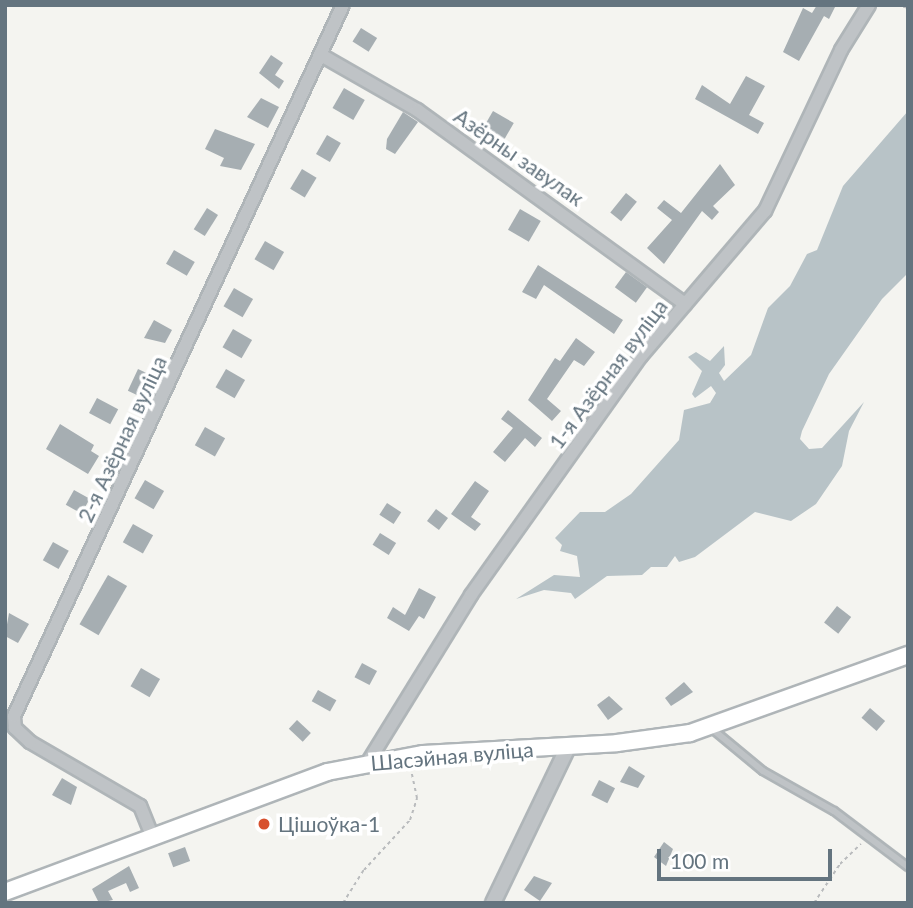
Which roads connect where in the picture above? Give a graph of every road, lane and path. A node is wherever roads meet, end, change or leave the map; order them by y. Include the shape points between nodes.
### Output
1 (343, 5) edge
2 (869, 5) edge
3 (896, 5) edge
4 (908, 8) edge
5 (321, 55) junction
6 (685, 304) junction
7 (908, 655) edge
8 (711, 729) junction
9 (568, 747) junction
10 (409, 756) junction
11 (368, 762) junction
12 (151, 833) junction
13 (866, 839) junction
14 (908, 867) edge
15 (5, 892) edge
16 (343, 903) edge
17 (493, 903) edge
18 (814, 903) edge

1 - 5 street, 2-я Азёрная вуліца
2 - 6 street, 1-я Азёрная вуліца via 841,50 771,201
3 - 4 path
5 - 6 street, Азёрны завулак via 417,110
5 - 12 street, 2-я Азёрная вуліца via 14,716 15,728 30,742 140,806
6 - 11 street, 1-я Азёрная вуліца via 641,356 471,595
7 - 8 main road, Шасэйная вуліца
8 - 9 main road, Шасэйная вуліца
8 - 13 lane via 731,749 834,811
9 - 10 main road, Шасэйная вуліца
9 - 17 street
10 - 11 main road, Шасэйная вуліца
10 - 16 path via 417,798 410,820 363,870
11 - 12 main road, Шасэйная вуліца
12 - 15 main road, Шасэйная вуліца
13 - 14 lane
13 - 18 path via 840,863

